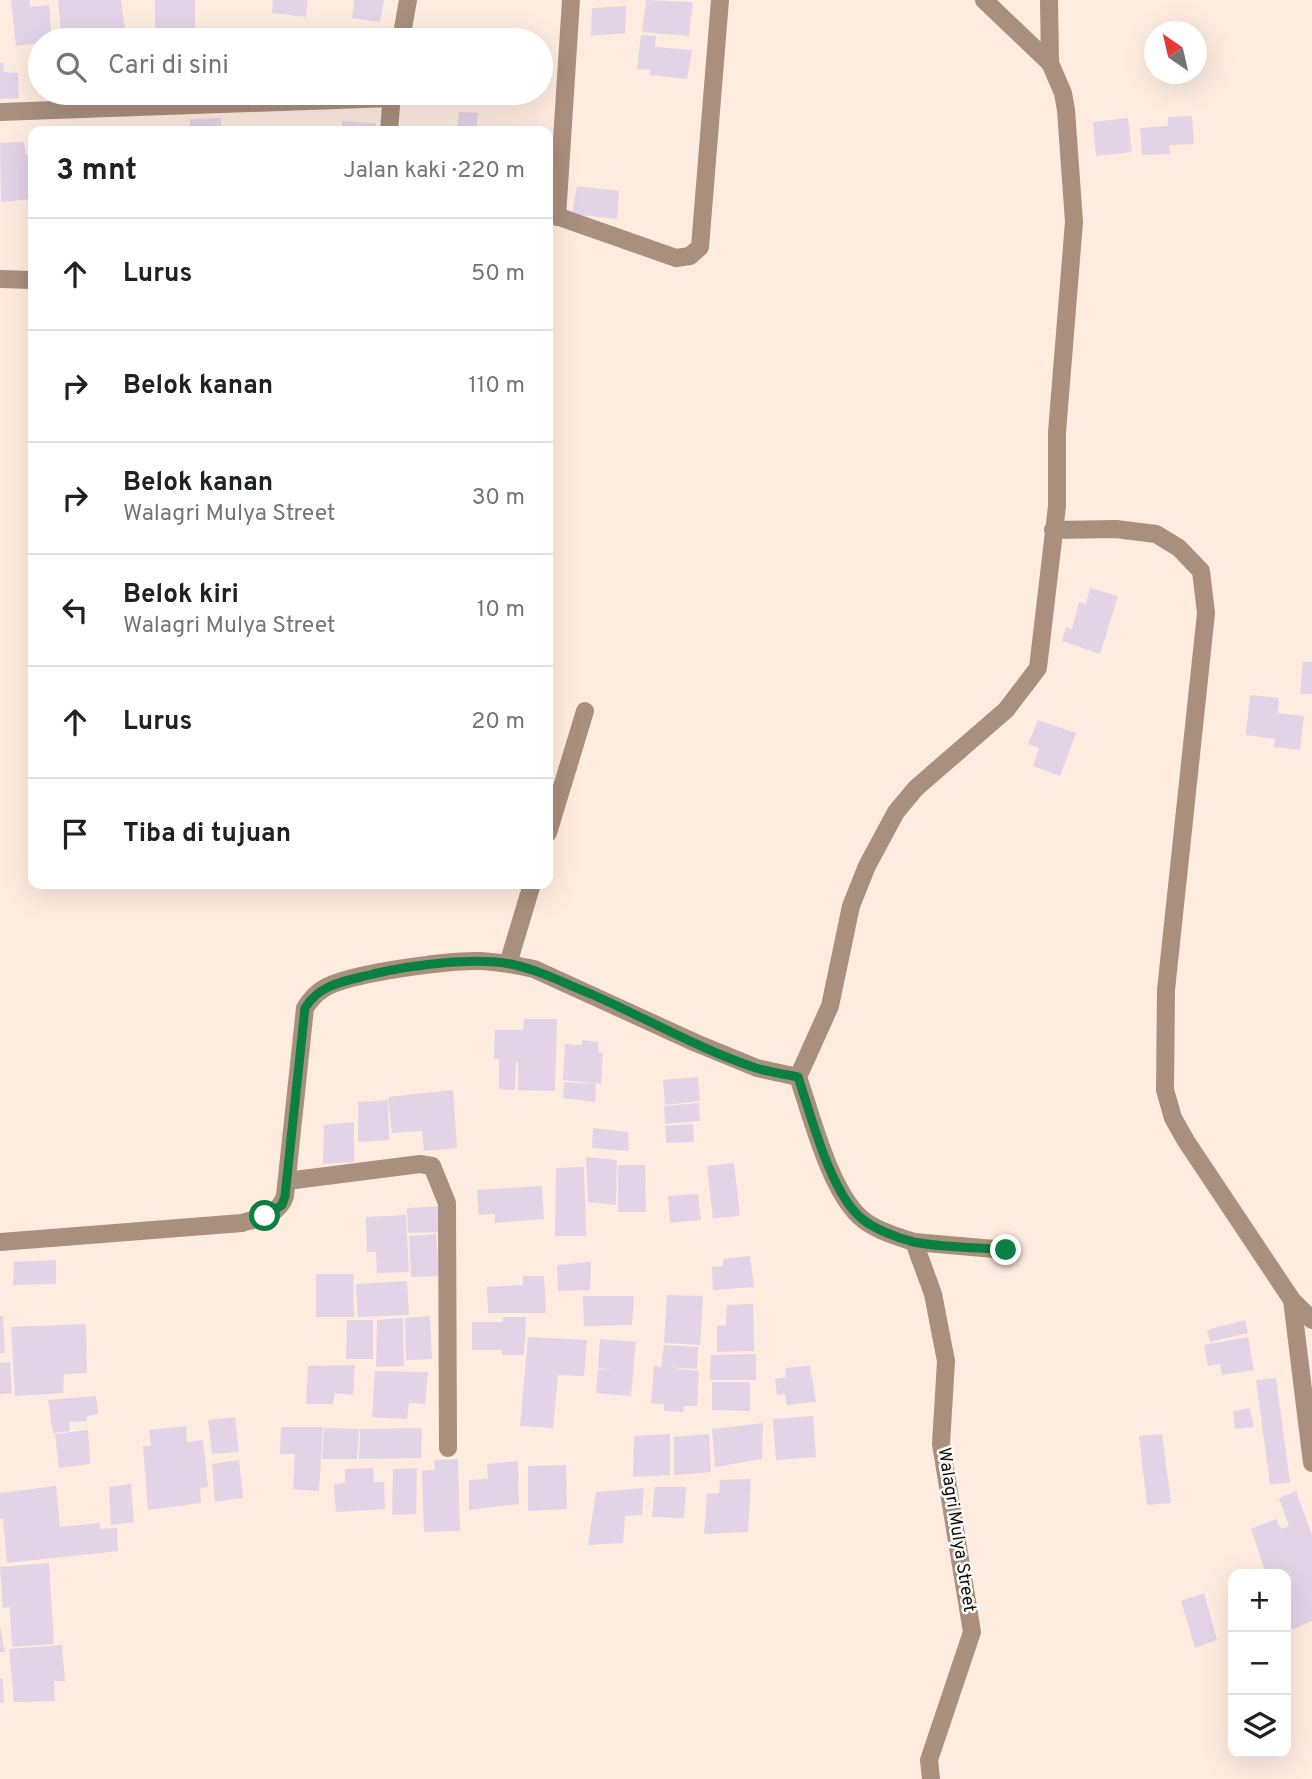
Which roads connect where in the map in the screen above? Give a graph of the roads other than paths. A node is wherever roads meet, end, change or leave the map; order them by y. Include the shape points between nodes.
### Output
1 (408, 0) edge
2 (572, 0) edge
3 (720, 0) edge
4 (984, 0) edge
5 (1049, 0) edge
6 (403, 28) edge
7 (1050, 63) junction
8 (172, 105) edge
9 (391, 105) edge
10 (0, 112) edge
11 (389, 126) edge
12 (553, 204) edge
13 (553, 215) edge
14 (0, 279) edge
15 (28, 280) edge
16 (1052, 530) junction
17 (585, 711) dead end
18 (553, 817) edge
19 (531, 889) edge
20 (508, 964) junction
21 (798, 1077) junction
22 (287, 1181) junction
23 (0, 1242) edge
24 (914, 1242) junction
25 (1006, 1250) dead end
26 (1292, 1300) junction
27 (1312, 1320) edge
28 (448, 1448) dead end
29 (1312, 1463) edge
30 (931, 1779) edge

1 - 6 street
2 - 12 street
3 - 13 street via 700,247 690,256 676,258
4 - 7 street
5 - 7 street
7 - 16 street via 1066,110 1073,222
8 - 10 street
9 - 11 street
14 - 15 street
16 - 21 street via 1038,668 1006,710 916,788 896,812 851,906 830,1006
16 - 26 street via 1156,534 1179,548 1200,571 1206,613 1166,990 1165,1090 1186,1141
17 - 18 street
19 - 20 street
20 - 21 street via 534,969 757,1068
20 - 22 street via 478,961 390,970 330,985 311,998 305,1008
21 - 24 street via 834,1180 851,1207 861,1219
22 - 23 street via 282,1205 276,1211 242,1223
22 - 28 street via 426,1163 432,1166 447,1203
24 - 25 street
24 - 30 street, Walagri Mulya Street via 933,1294 946,1361 941,1444 972,1632 929,1760
26 - 27 street
26 - 29 street

